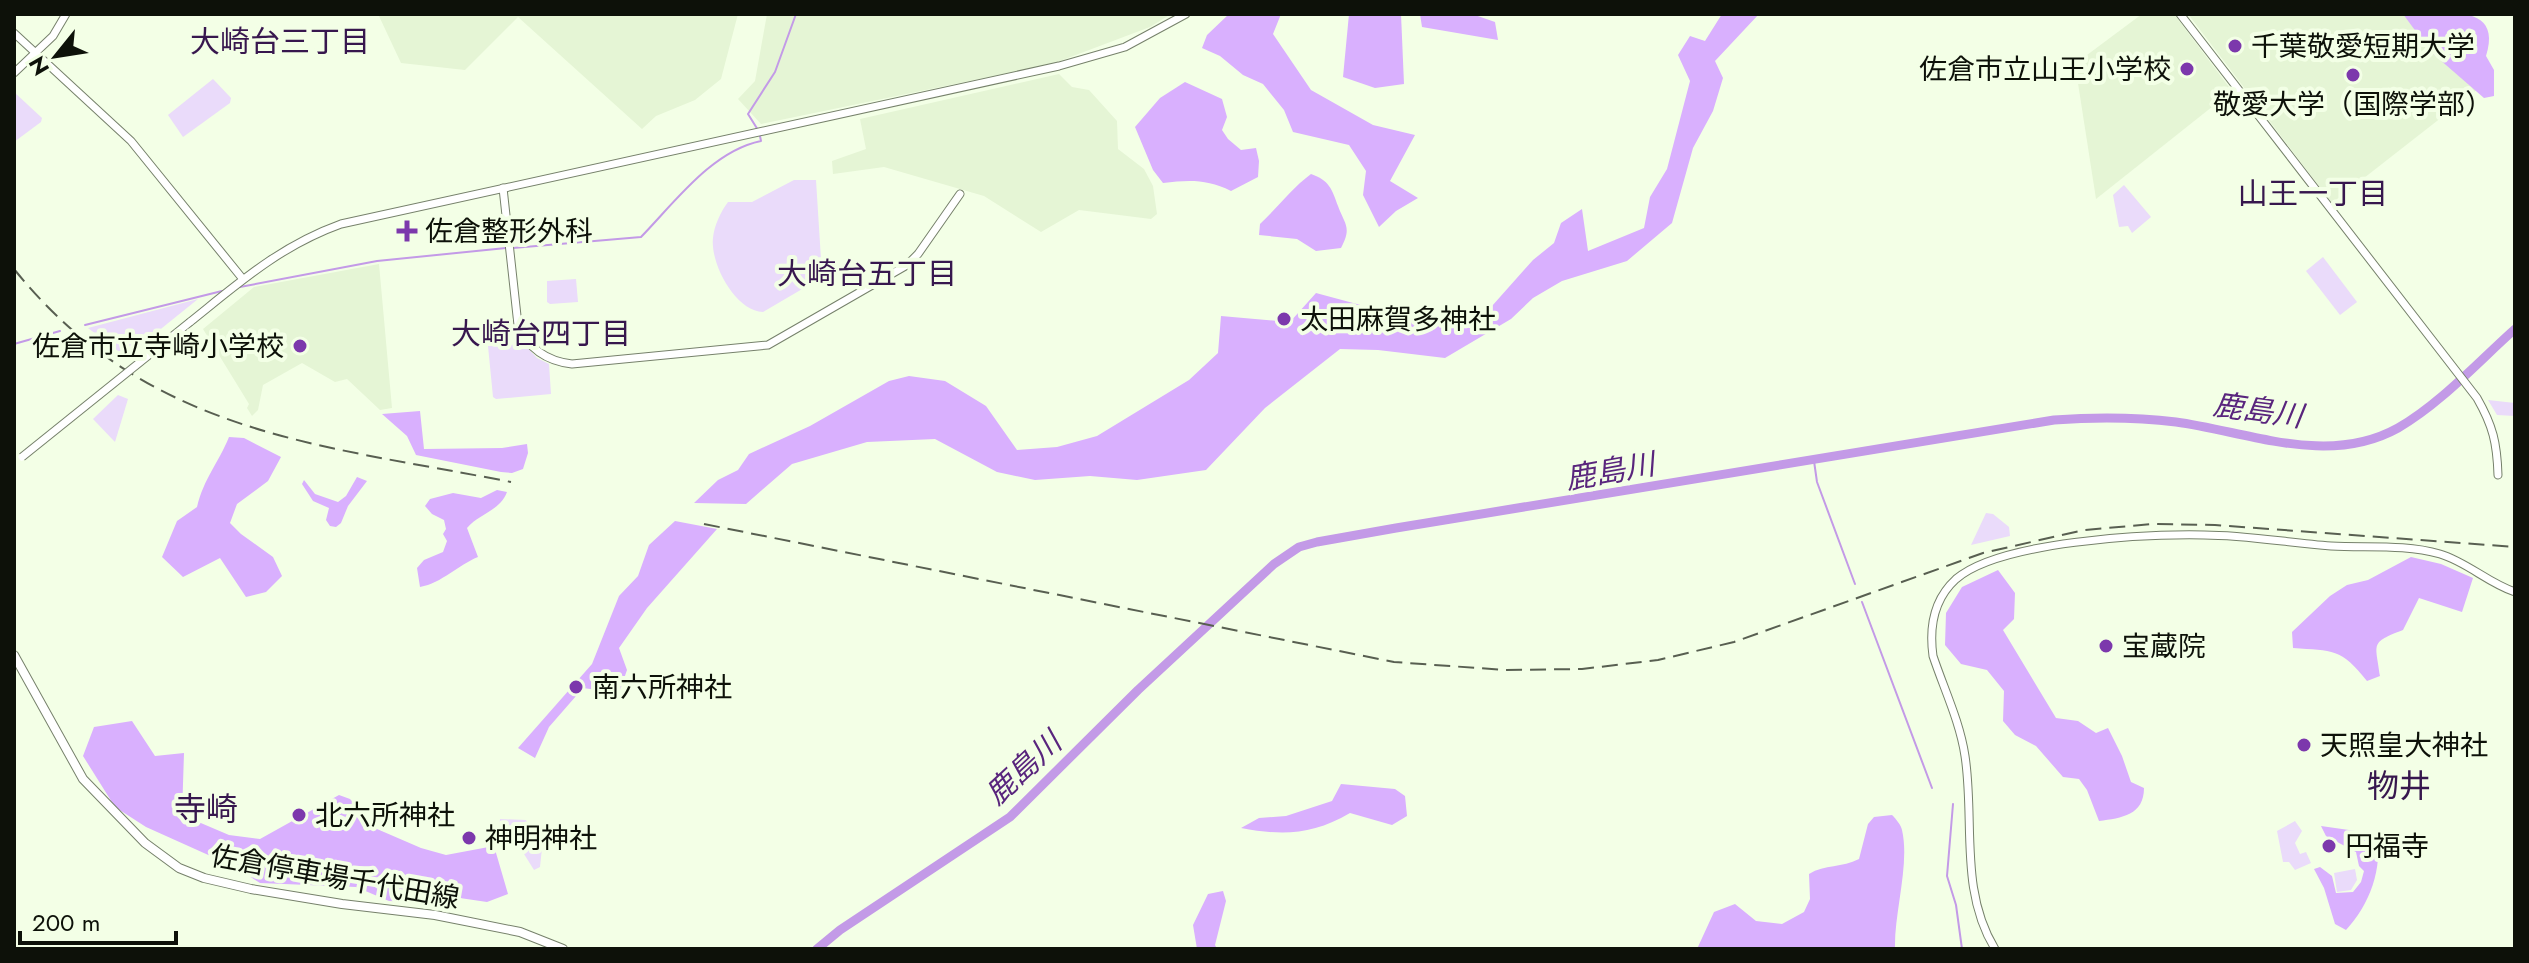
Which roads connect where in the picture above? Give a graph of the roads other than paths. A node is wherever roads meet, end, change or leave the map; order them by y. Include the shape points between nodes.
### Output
1 (66, 14) edge
2 (1186, 14) edge
3 (2180, 14) edge
4 (14, 33) edge
5 (36, 53) junction
6 (14, 73) edge
7 (503, 188) junction
8 (960, 194) dead end
9 (242, 278) junction
10 (14, 464) edge
11 (2498, 475) dead end
12 (2515, 592) edge
13 (14, 655) edge
14 (563, 949) edge
15 (1995, 949) edge

1 - 5 street
2 - 7 street via 1125,47 1083,60
3 - 11 street via 2471,388 2491,421
4 - 5 street
5 - 6 street
5 - 9 street via 131,141
7 - 8 street via 518,325 536,351 572,364 768,345 907,265
7 - 9 street via 341,224 292,245
9 - 10 street, bridge
12 - 15 street via 2455,560 2418,550 2206,535 2046,547 1970,570 1940,600 1931,641 1965,753 1971,878
13 - 14 main road, 佐倉停車場千代田線 via 83,779 145,843 179,868 251,889 520,932

